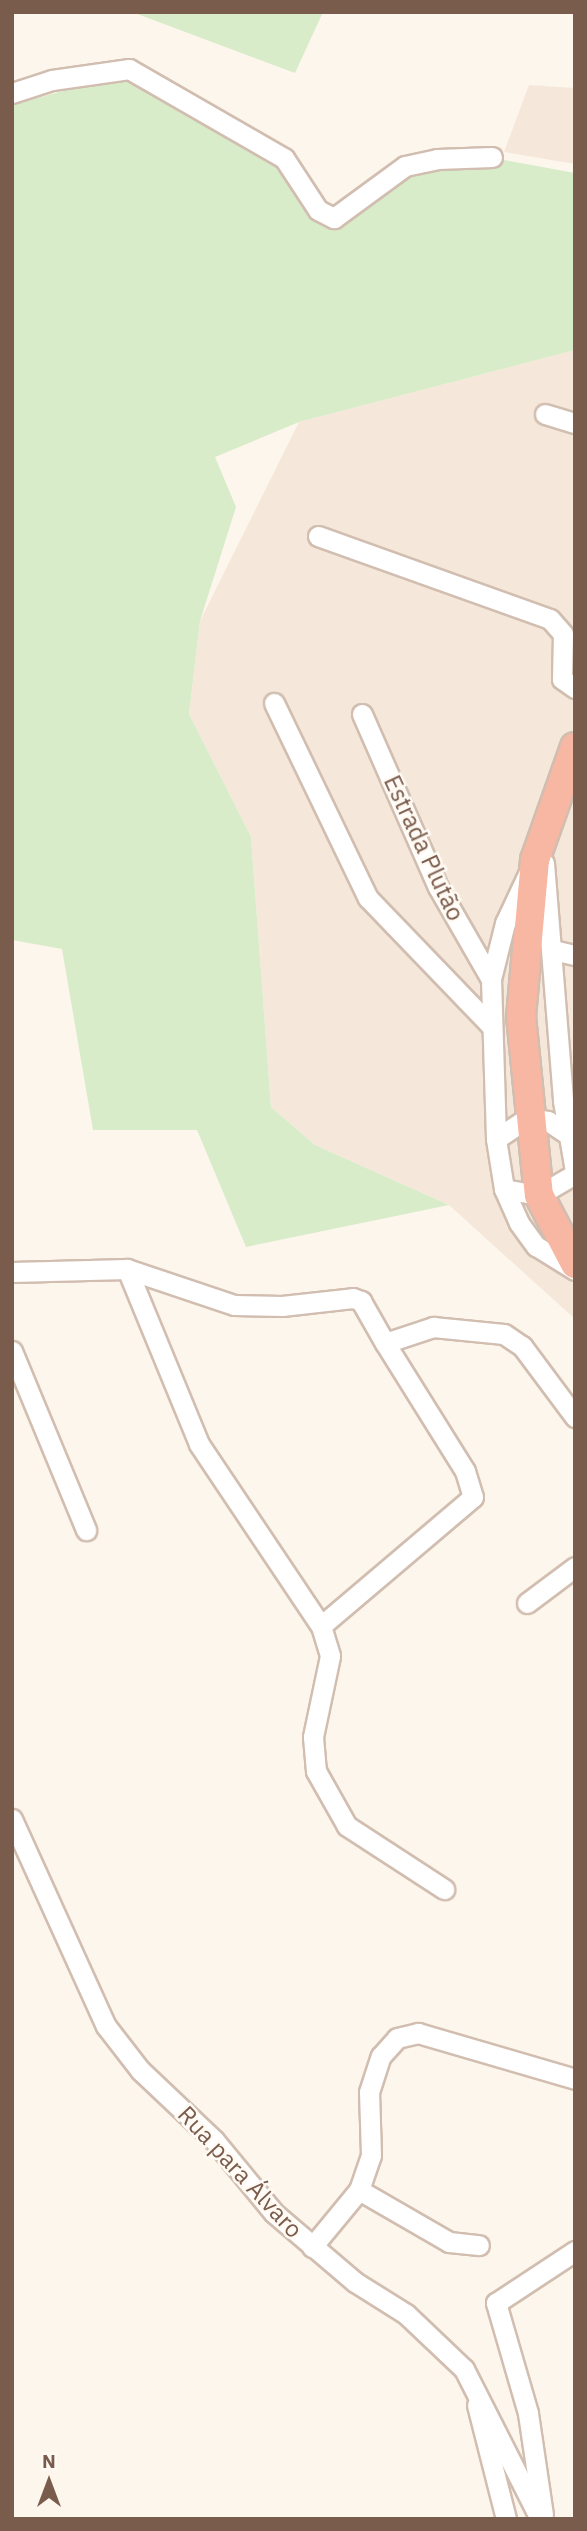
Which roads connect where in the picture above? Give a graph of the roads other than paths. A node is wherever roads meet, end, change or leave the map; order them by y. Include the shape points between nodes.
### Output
1 (12, 93) edge
2 (492, 157) dead end
3 (545, 414) dead end
4 (575, 423) edge
5 (318, 536) dead end
6 (575, 688) edge
7 (274, 703) dead end
8 (362, 714) dead end
9 (575, 747) edge
10 (538, 848) junction
11 (553, 950) junction
12 (575, 954) edge
13 (491, 979) junction
14 (491, 1026) junction
15 (527, 1118) junction
16 (566, 1132) junction
17 (496, 1139) junction
18 (575, 1173) edge
19 (504, 1189) junction
20 (539, 1195) junction
21 (575, 1264) edge
22 (127, 1269) junction
23 (575, 1270) edge
24 (12, 1272) edge
25 (385, 1343) junction
26 (12, 1351) edge
27 (575, 1417) edge
28 (86, 1530) dead end
29 (575, 1567) edge
30 (527, 1603) dead end
31 (321, 1626) junction
32 (12, 1819) edge
33 (444, 1889) dead end
34 (575, 2079) edge
35 (359, 2190) junction
36 (479, 2245) dead end
37 (312, 2247) junction
38 (575, 2251) edge
39 (475, 2390) junction
40 (506, 2519) edge
41 (541, 2519) edge

1 - 2 street via 65,77 129,69 169,89 198,113 284,158 318,210 334,218 405,166
3 - 4 street
5 - 6 street via 550,619 564,634 562,679
7 - 14 street via 368,898 464,1004
8 - 13 street, Estrada Plutão via 438,887
9 - 10 highway
10 - 11 street
10 - 13 street via 505,923
10 - 15 highway via 521,1016
11 - 12 street
11 - 16 street
13 - 14 street
14 - 17 street
15 - 16 street
15 - 17 street
15 - 20 highway
16 - 18 street
17 - 19 street
18 - 20 street
19 - 20 street
19 - 23 street via 536,1246
20 - 21 highway
22 - 24 street
22 - 25 street via 234,1304 282,1306 353,1298 361,1301
22 - 31 street via 199,1444
25 - 27 street via 433,1326 504,1334 522,1346
25 - 31 street via 465,1471 473,1497
26 - 28 street
29 - 30 street
31 - 33 street via 330,1644 330,1664 313,1737 316,1771 327,1797 347,1826
32 - 37 street, Rua para Álvaro via 106,2026 140,2070
34 - 35 street via 446,2040 403,2035 381,2056 369,2092 371,2155
35 - 36 street via 449,2242
35 - 37 street
37 - 39 street, Rua para Álvaro via 406,2314 450,2354
38 - 41 street via 496,2303 528,2413
39 - 40 street via 480,2427 498,2474
39 - 41 street, Rua para Álvaro

